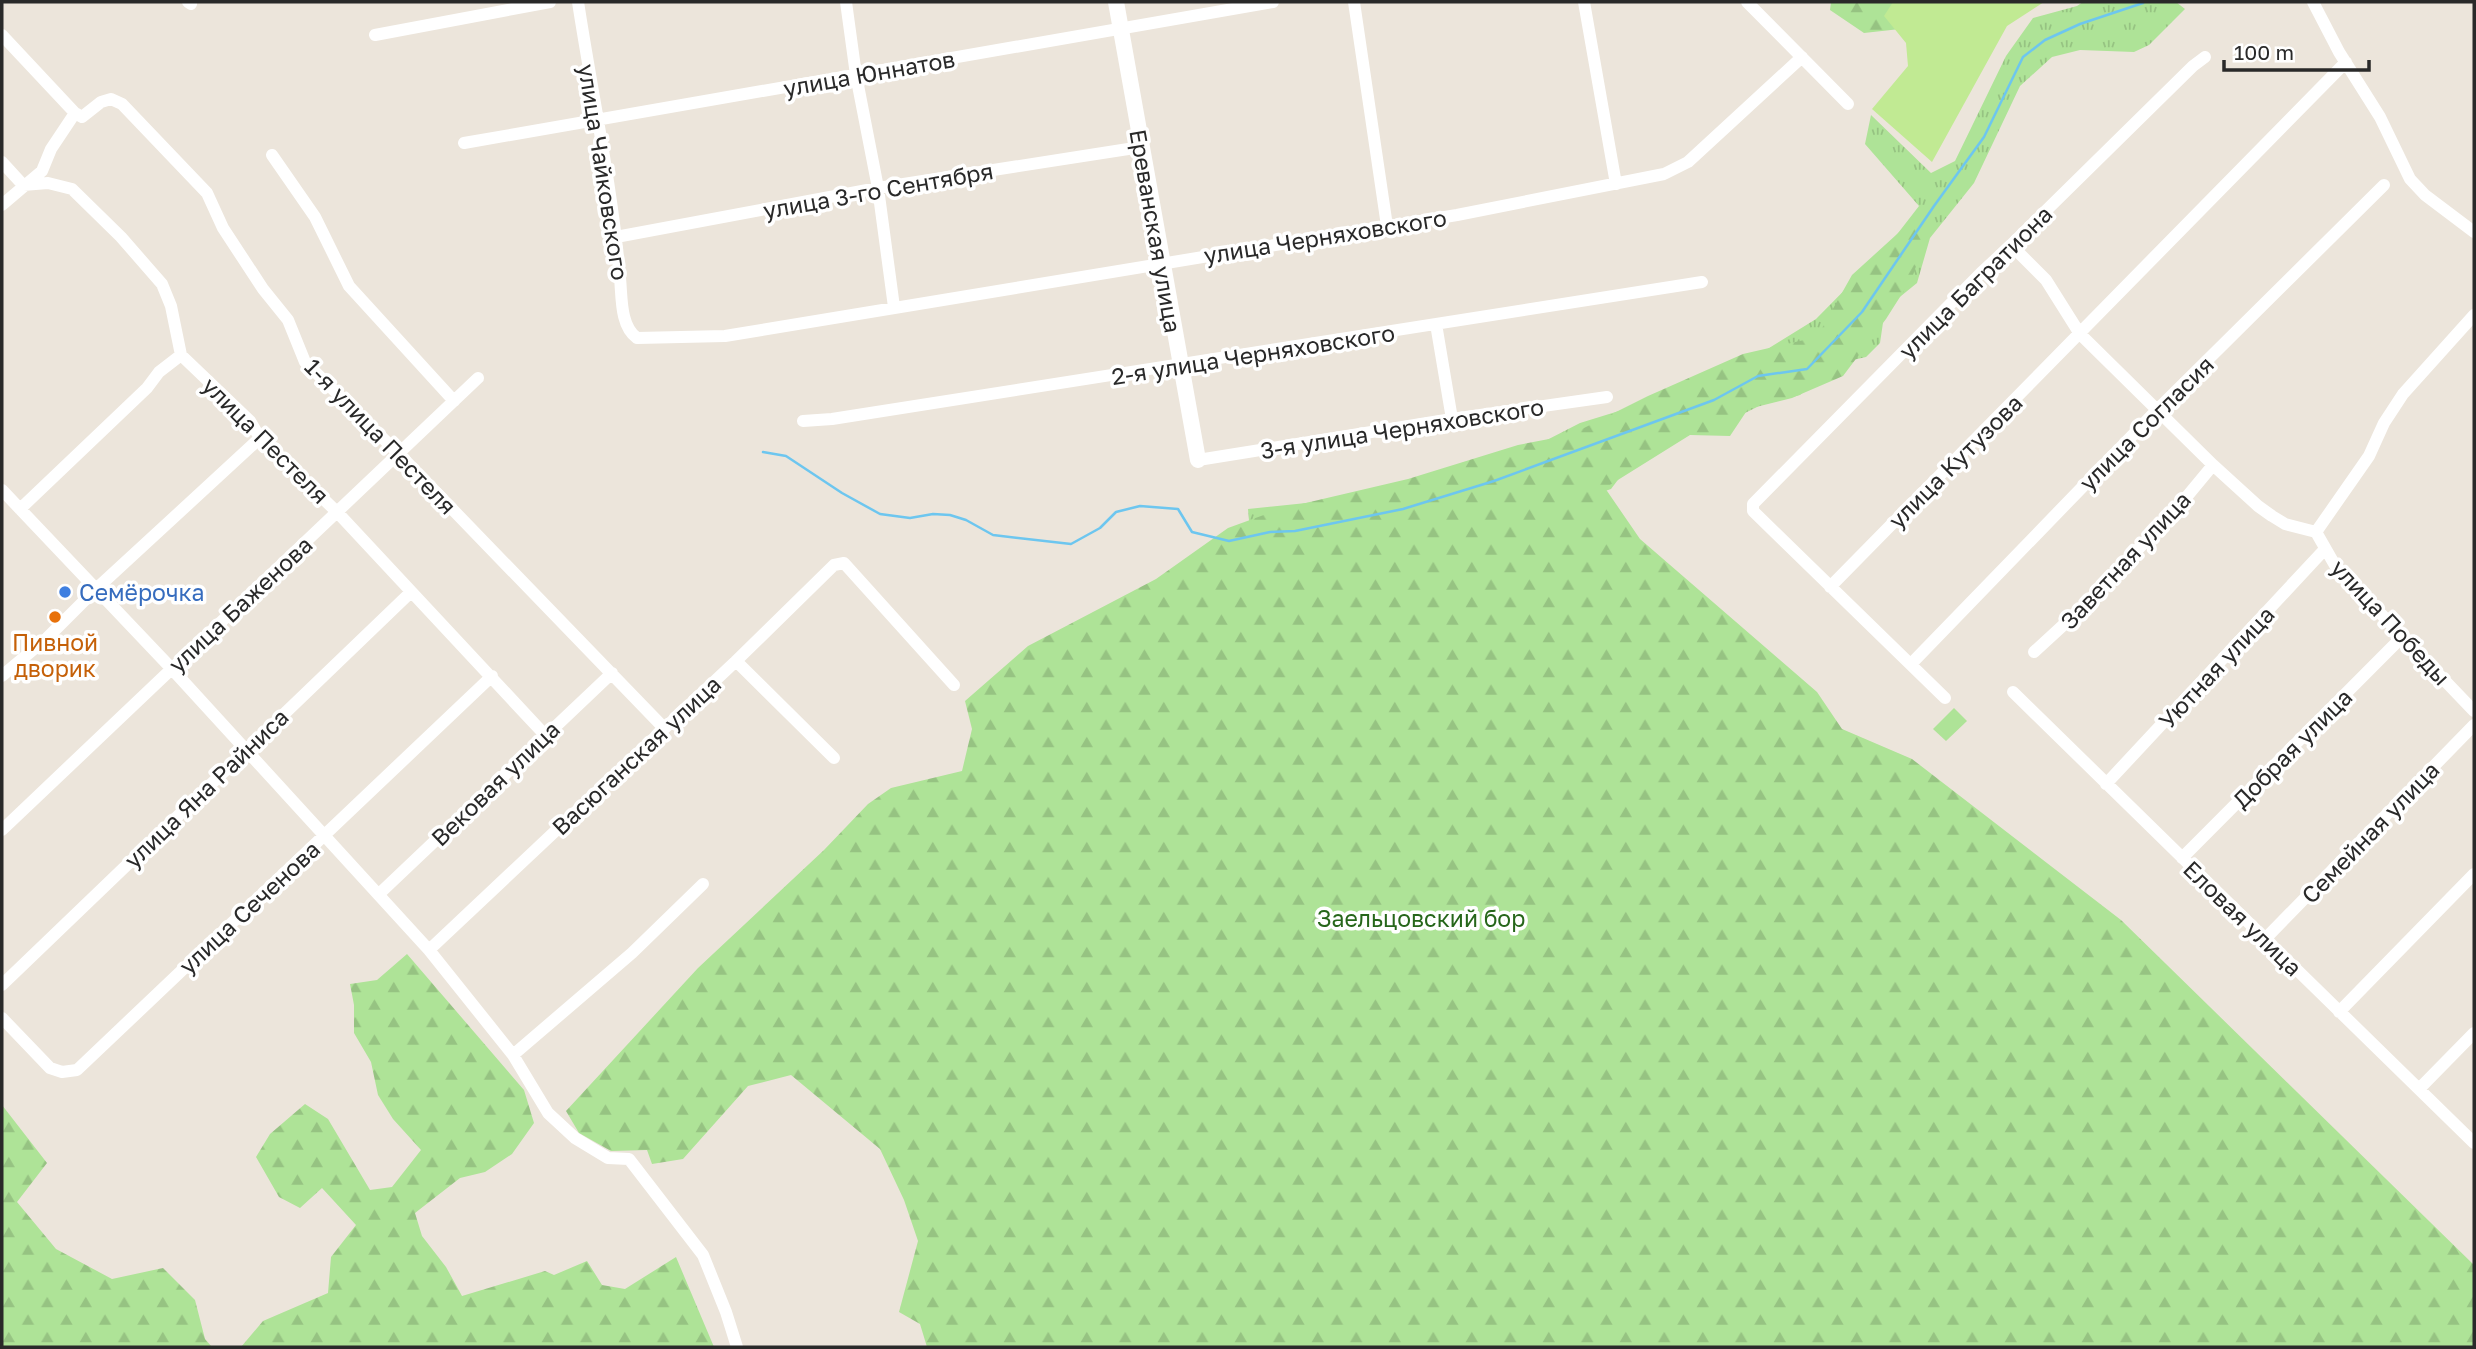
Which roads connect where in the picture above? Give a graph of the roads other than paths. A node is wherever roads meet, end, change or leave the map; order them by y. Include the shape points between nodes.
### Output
1 (550, 2) edge
2 (578, 2) edge
3 (846, 2) edge
4 (1116, 2) edge
5 (1273, 2) edge
6 (1354, 2) edge
7 (1584, 2) edge
8 (1747, 2) edge
9 (2313, 2) edge
10 (1122, 30) junction
11 (2, 35) edge
12 (375, 35) dead end
13 (1802, 57) junction
14 (2205, 57) dead end
15 (2346, 62) junction
16 (856, 75) junction
17 (1848, 104) dead end
18 (75, 113) junction
19 (596, 119) junction
20 (464, 143) dead end
21 (1141, 147) junction
22 (272, 155) dead end
23 (2, 162) edge
24 (1616, 184) junction
25 (23, 185) junction
26 (2385, 185) dead end
27 (878, 188) junction
28 (2, 205) edge
29 (1387, 226) junction
30 (2474, 232) edge
31 (616, 237) junction
32 (2011, 245) junction
33 (1163, 262) junction
34 (1702, 282) dead end
35 (894, 307) junction
36 (2474, 315) edge
37 (1436, 324) junction
38 (2080, 334) junction
39 (638, 338) joint
40 (181, 355) junction
41 (1180, 365) junction
42 (478, 378) dead end
43 (1607, 397) dead end
44 (454, 401) junction
45 (2157, 410) junction
46 (1452, 419) junction
47 (803, 421) dead end
48 (260, 438) junction
49 (398, 454) junction
50 (1198, 460) joint
51 (2213, 465) junction
52 (2, 490) edge
53 (20, 509) junction
54 (337, 512) junction
55 (2316, 532) junction
56 (2325, 549) junction
57 (1830, 587) junction
58 (95, 590) junction
59 (411, 592) junction
60 (2402, 637) junction
61 (2034, 652) dead end
62 (736, 662) junction
63 (1911, 664) junction
64 (172, 669) junction
65 (612, 673) junction
66 (2, 676) edge
67 (492, 676) junction
68 (954, 685) dead end
69 (2013, 692) dead end
70 (1945, 698) dead end
71 (2474, 711) edge
72 (2474, 725) edge
73 (664, 728) junction
74 (545, 735) junction
75 (245, 750) junction
76 (834, 758) dead end
77 (2106, 784) junction
78 (2, 830) edge
79 (325, 835) junction
80 (2182, 858) junction
81 (2474, 874) edge
82 (703, 884) dead end
83 (379, 894) junction
84 (2265, 939) junction
85 (429, 950) junction
86 (2, 985) edge
87 (2339, 1012) junction
88 (2, 1018) edge
89 (2474, 1033) edge
90 (513, 1055) junction
91 (2419, 1089) junction
92 (2474, 1143) edge
93 (737, 1347) edge

1 - 12 street
2 - 19 street, улица Чайковского
3 - 16 street
4 - 10 street, Ереванская улица
5 - 10 street, улица Юннатов
6 - 29 street
7 - 24 street
8 - 13 street
9 - 15 street
10 - 16 street, улица Юннатов
10 - 21 street, Ереванская улица
11 - 18 street
13 - 17 street
13 - 24 street, улица Черняховского via 1688,162 1664,174
14 - 32 street, улица Багратиона
15 - 30 street via 2410,178
15 - 38 street, улица Кутузова
16 - 19 street, улица Юннатов
16 - 27 street
18 - 25 street via 42,171
18 - 49 street, 1-я улица Пестеля via 82,117 111,99 122,104 196,180 249,268 288,320 305,362
19 - 20 street, улица Юннатов
19 - 31 street, улица Чайковского
21 - 27 street, улица 3-го Сентября
21 - 33 street, Ереванская улица
22 - 44 street via 315,217 349,286
23 - 25 street
24 - 29 street, улица Черняховского
25 - 28 street
25 - 40 street via 48,183 72,189 121,237 162,284
26 - 45 street, улица Согласия
27 - 31 street, улица 3-го Сентября
27 - 35 street
29 - 33 street, улица Черняховского
31 - 39 street, улица Чайковского via 624,318
32 - 38 street via 2046,280
32 - 57 street, улица Багратиона via 1754,504 1753,511
33 - 35 street, улица Черняховского
33 - 41 street, Ереванская улица
34 - 37 street, 2-я улица Черняховского
35 - 39 street, улица Черняховского via 725,336
36 - 55 street via 2403,394 2369,456
37 - 41 street, 2-я улица Черняховского
37 - 46 street
38 - 45 street
38 - 57 street, улица Кутузова
40 - 48 street, улица Пестеля via 250,421
40 - 53 street
41 - 47 street, 2-я улица Черняховского
41 - 50 street, Ереванская улица
42 - 44 street, улица Баженова
43 - 46 street, 3-я улица Черняховского
44 - 49 street, улица Баженова
45 - 51 street
45 - 63 street, улица Согласия
46 - 50 street, 3-я улица Черняховского
48 - 54 street, улица Пестеля
48 - 58 street
49 - 54 street, улица Баженова
49 - 65 street, 1-я улица Пестеля
51 - 55 street via 2272,516
51 - 61 street, Заветная улица via 2083,607
52 - 53 street
53 - 58 street
54 - 59 street, улица Пестеля
54 - 64 street, улица Баженова
55 - 56 street, улица Победы
56 - 60 street, улица Победы via 2336,567
56 - 77 street, Уютная улица
57 - 63 street
58 - 64 street
58 - 66 street
59 - 67 street, улица Пестеля
59 - 75 street, улица Яна Райниса
60 - 71 street, улица Победы
60 - 80 street, Добрая улица
62 - 68 street, Васюганская улица via 834,565 844,563
62 - 73 street, Васюганская улица
62 - 76 street
63 - 70 street
64 - 75 street
64 - 78 street, улица Баженова
65 - 73 street, 1-я улица Пестеля
65 - 74 street, Вековая улица
67 - 74 street, улица Пестеля
67 - 79 street, улица Сеченова
69 - 77 street, Еловая улица
72 - 84 street, Семейная улица
73 - 85 street, Васюганская улица
74 - 83 street, Вековая улица
75 - 79 street
75 - 86 street, улица Яна Райниса
77 - 80 street, Еловая улица
79 - 83 street
79 - 88 street, улица Сеченова via 76,1070 50,1068
80 - 84 street, Еловая улица
81 - 87 street
82 - 90 street via 632,953
83 - 85 street
84 - 87 street, Еловая улица
85 - 90 street
87 - 91 street, Еловая улица
89 - 91 street
90 - 93 street via 548,1113 575,1138 608,1158 629,1159 703,1255
91 - 92 street, Еловая улица

